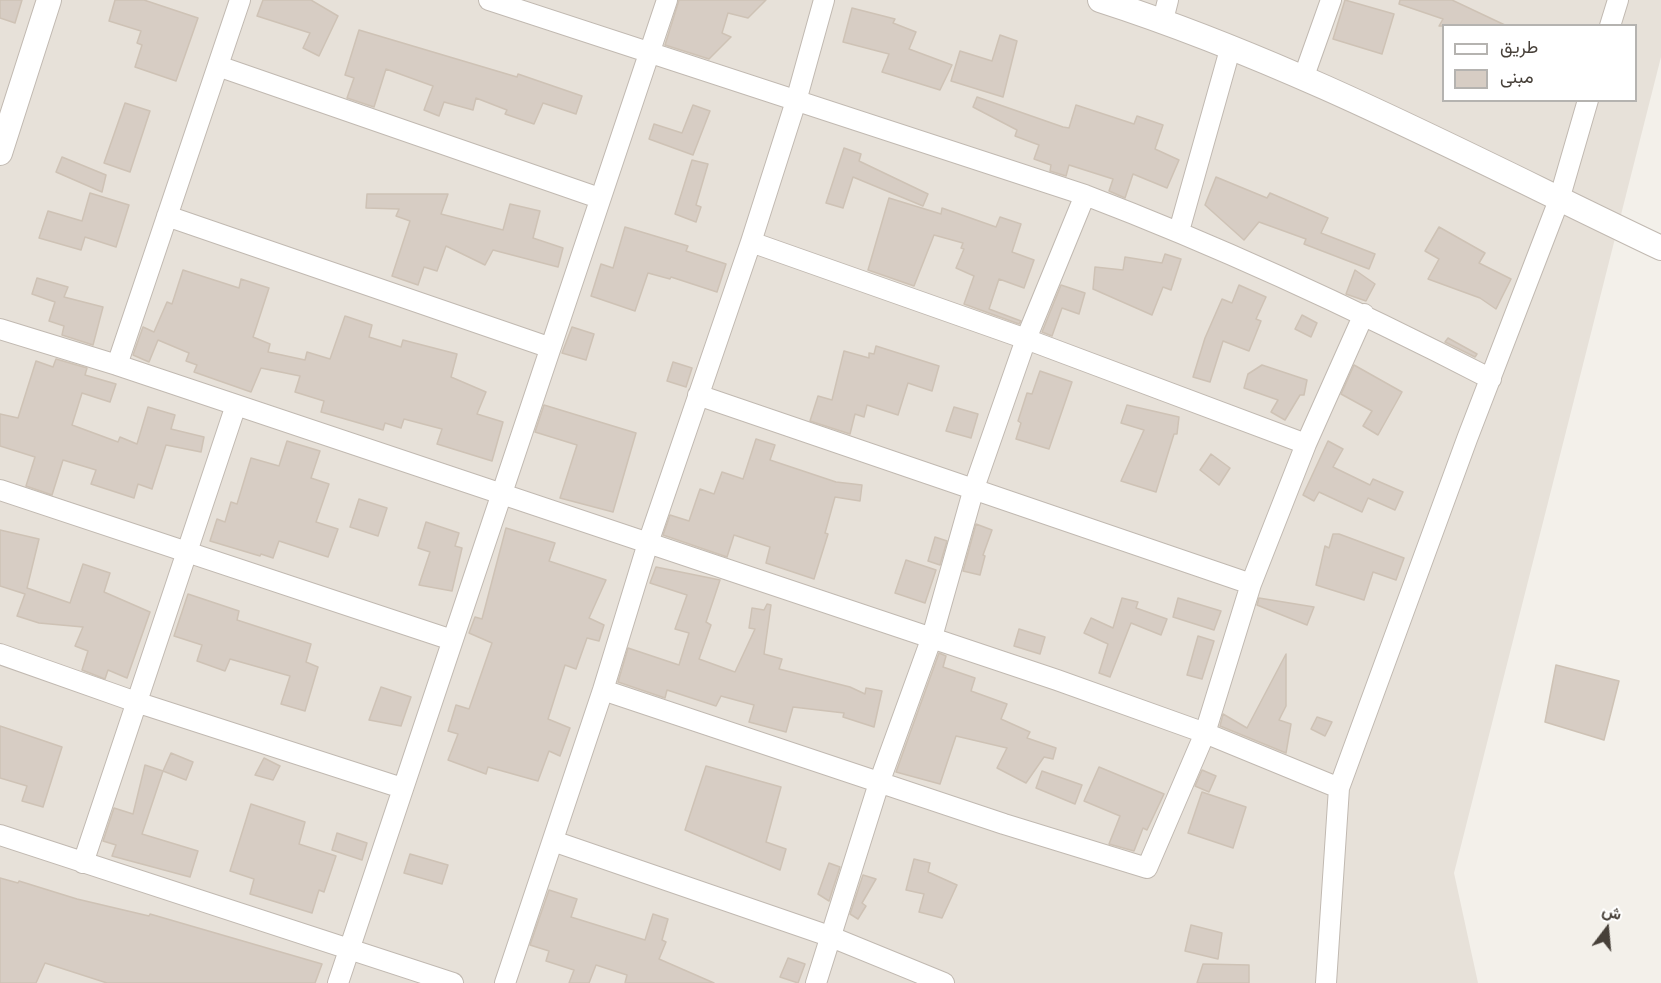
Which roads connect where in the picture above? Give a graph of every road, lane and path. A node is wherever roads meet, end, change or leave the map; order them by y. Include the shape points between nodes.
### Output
1 (49, 0) edge
2 (240, 0) edge
3 (489, 0) edge
4 (667, 0) edge
5 (824, 0) edge
6 (1101, 0) edge
7 (1331, 0) edge
8 (1618, 0) edge
9 (1166, 10) edge
10 (1611, 24) edge
11 (1231, 46) junction
12 (650, 55) junction
13 (218, 66) junction
14 (1304, 76) junction
15 (796, 101) junction
16 (1587, 102) edge
17 (0, 153) edge
18 (1085, 195) junction
19 (599, 198) junction
20 (1559, 200) junction
21 (167, 216) junction
22 (1179, 231) junction
23 (751, 242) junction
24 (1661, 248) edge
25 (1364, 314) junction
26 (0, 329) edge
27 (1026, 339) junction
28 (548, 347) junction
29 (117, 365) junction
30 (1491, 379) junction
31 (698, 395) junction
32 (236, 405) junction
33 (1306, 444) junction
34 (974, 488) junction
35 (0, 490) edge
36 (501, 492) junction
37 (648, 543) junction
38 (188, 552) junction
39 (1251, 584) junction
40 (932, 637) junction
41 (452, 640) junction
42 (0, 654) edge
43 (603, 690) junction
44 (136, 702) junction
45 (1205, 733) junction
46 (879, 783) junction
47 (402, 788) junction
48 (1339, 788) junction
49 (0, 835) edge
50 (553, 841) junction
51 (83, 863) junction
52 (830, 936) junction
53 (349, 948) junction
54 (338, 983) edge
55 (453, 983) edge
56 (505, 983) edge
57 (816, 983) edge
58 (944, 983) edge
59 (1326, 983) edge

1 - 17 street
2 - 13 street
3 - 12 street
4 - 12 street
5 - 15 street
6 - 9 street
7 - 14 street
8 - 10 street
9 - 11 street
11 - 14 street
11 - 22 street
12 - 15 street
12 - 19 street
13 - 19 street
13 - 21 street
14 - 20 street
15 - 18 street
15 - 23 street
16 - 20 street
18 - 22 street
18 - 27 street
19 - 28 street
20 - 24 street
20 - 30 street
21 - 28 street
21 - 29 street
22 - 25 street
23 - 27 street
23 - 31 street
25 - 30 street
25 - 33 street
26 - 29 street
27 - 33 street
27 - 34 street
28 - 36 street
29 - 32 street
30 - 48 street
31 - 34 street
31 - 37 street
32 - 36 street
32 - 38 street
33 - 39 street
34 - 39 street
34 - 40 street
35 - 38 street
36 - 37 street
36 - 41 street
37 - 40 street
37 - 43 street
38 - 41 street
38 - 44 street
39 - 45 street
40 - 45 street
40 - 46 street
41 - 47 street
42 - 44 street
43 - 46 street
43 - 50 street
44 - 47 street
44 - 51 street
45 - 46 street via 1147,868
45 - 48 street
46 - 52 street
47 - 53 street
48 - 59 street
49 - 51 street
50 - 52 street
50 - 56 street
51 - 53 street
52 - 57 street
52 - 58 street
53 - 54 street
53 - 55 street

